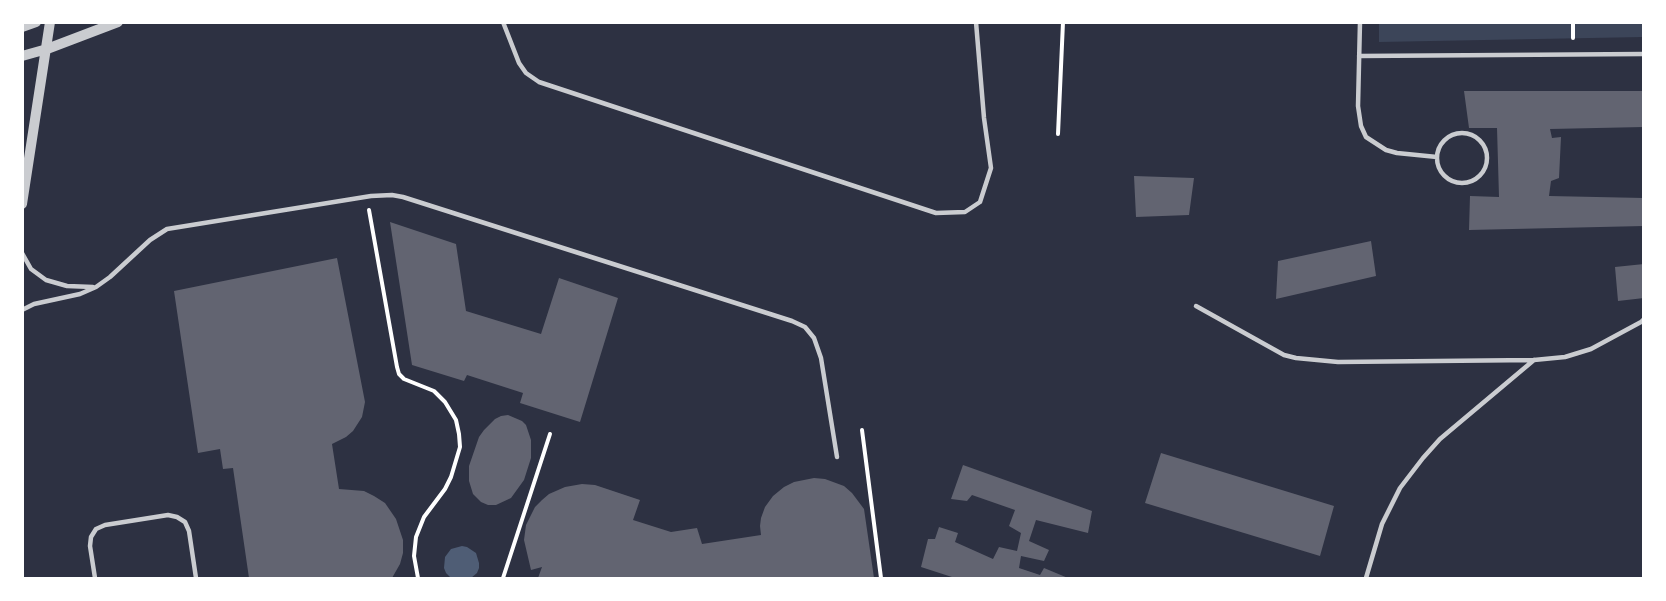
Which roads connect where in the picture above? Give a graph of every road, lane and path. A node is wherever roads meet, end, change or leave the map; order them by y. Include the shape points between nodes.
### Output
1 (36, 22) edge
2 (50, 22) edge
3 (118, 22) edge
4 (503, 22) edge
5 (976, 22) edge
6 (1063, 22) edge
7 (1360, 22) edge
8 (1573, 22) edge
9 (22, 27) edge
10 (1573, 38) dead end
11 (46, 49) junction
12 (1644, 54) edge
13 (22, 56) edge
14 (1359, 56) junction
15 (1058, 134) dead end
16 (1437, 157) junction
17 (367, 197) junction
18 (22, 204) edge
19 (22, 253) edge
20 (96, 286) junction
21 (1196, 306) dead end
22 (22, 310) edge
23 (1644, 319) edge
24 (1534, 360) junction
25 (862, 430) dead end
26 (550, 434) dead end
27 (837, 457) dead end
28 (95, 579) edge
29 (196, 579) edge
30 (418, 579) edge
31 (503, 579) edge
32 (881, 579) edge
33 (1366, 579) edge

1 - 9 street
2 - 11 street
3 - 11 street
4 - 5 lane via 519,63 538,82 936,213 965,212 980,202 991,168
6 - 15 path
7 - 14 lane
8 - 10 path
11 - 13 street
11 - 18 street
12 - 14 lane
14 - 16 lane via 1358,106 1366,137 1386,150
16 - 16 lane via 1443,142 1457,133 1473,135 1488,155 1479,177 1463,183 1442,172
17 - 20 lane via 167,229
17 - 27 lane via 403,198 805,327 821,358
17 - 30 path via 399,374 434,391 456,420 459,434 460,447 451,477 424,516 416,537
19 - 20 lane via 31,269 46,280 67,286
20 - 22 lane
21 - 24 lane via 1296,358 1338,362
23 - 24 lane via 1585,351
24 - 33 lane via 1440,439 1400,488 1382,524
25 - 32 path
26 - 31 path
28 - 29 lane via 90,546 96,529 168,515 185,522 189,531

